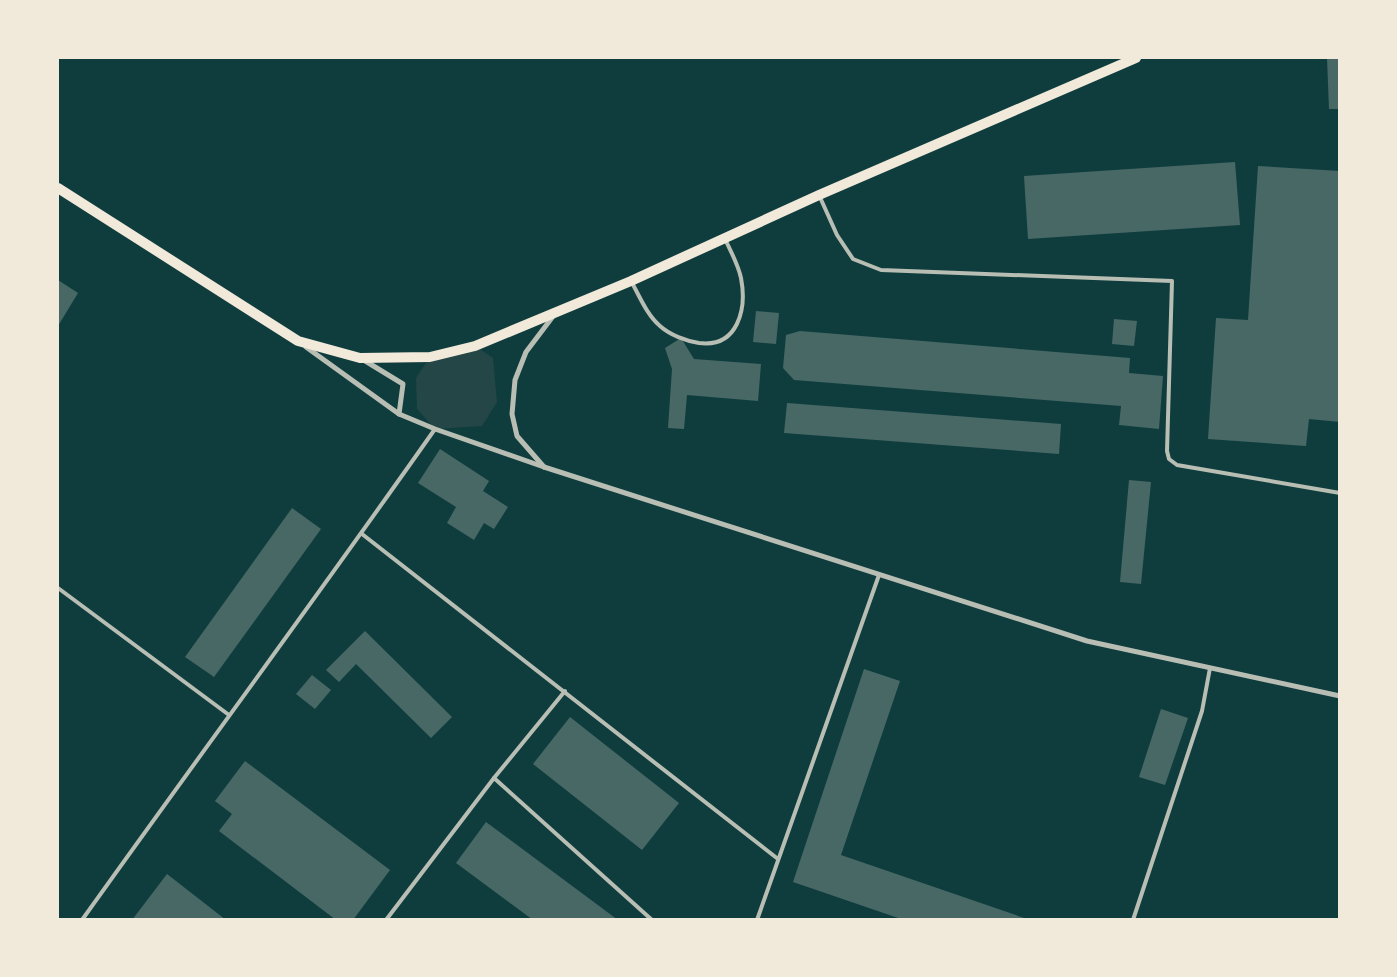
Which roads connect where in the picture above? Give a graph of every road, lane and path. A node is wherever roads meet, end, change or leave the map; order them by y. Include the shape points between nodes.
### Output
1 (1136, 58) edge
2 (58, 188) edge
3 (819, 195) junction
4 (725, 239) junction
5 (631, 281) junction
6 (556, 313) junction
7 (298, 340) junction
8 (360, 358) junction
9 (399, 414) junction
10 (435, 429) junction
11 (544, 467) junction
12 (1340, 493) edge
13 (362, 534) junction
14 (879, 575) junction
15 (58, 588) edge
16 (1210, 668) junction
17 (565, 691) junction
18 (1340, 696) edge
19 (229, 715) junction
20 (494, 778) junction
21 (778, 859) junction
22 (82, 920) edge
23 (386, 920) edge
24 (652, 920) edge
25 (757, 920) edge
26 (1133, 920) edge

1 - 3 main road
2 - 7 main road
3 - 4 main road
3 - 12 lane via 837,235 853,259 881,270 1172,280 1169,459 1177,465
4 - 5 main road
4 - 5 lane via 736,261 743,297 737,324 723,340 708,344 691,342 671,334 647,311
5 - 6 main road
6 - 8 main road via 475,346 430,357
6 - 11 street via 526,352 515,380 512,414 518,436
7 - 8 main road
7 - 9 street
8 - 9 street via 403,384
9 - 10 street
10 - 11 street
10 - 13 lane
11 - 14 street
13 - 17 lane
13 - 19 lane
14 - 16 street via 1087,641
14 - 21 lane
15 - 19 lane
16 - 18 street
16 - 26 lane via 1202,711
17 - 20 lane
17 - 21 lane
19 - 22 lane
20 - 23 lane
20 - 24 lane
21 - 25 lane

